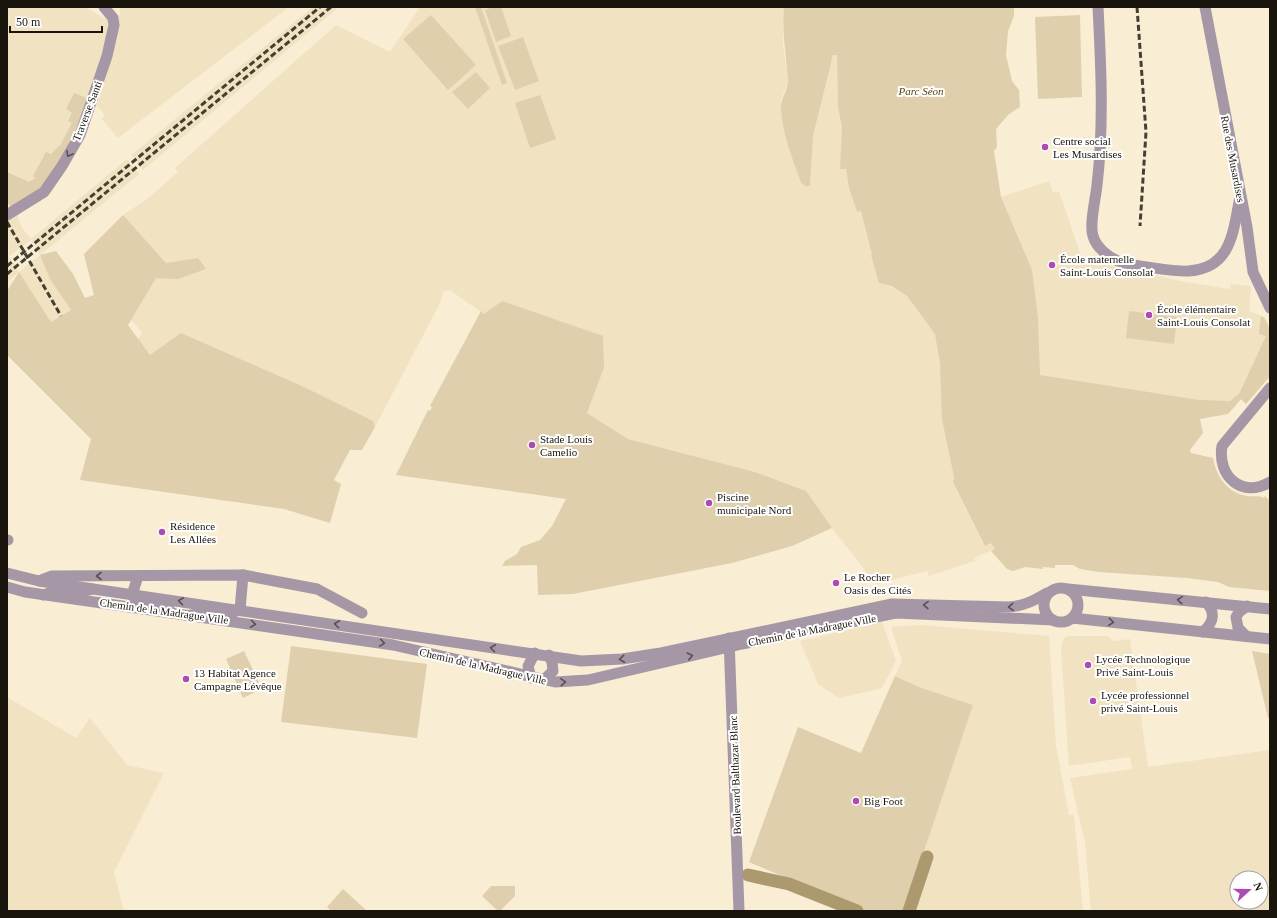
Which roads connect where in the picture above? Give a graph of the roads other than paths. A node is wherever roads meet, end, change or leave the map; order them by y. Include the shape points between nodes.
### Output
1 (104, 7) edge
2 (1098, 7) edge
3 (1205, 7) edge
4 (1240, 197) junction
5 (11, 213) edge
6 (1270, 308) edge
7 (1270, 388) edge
8 (1270, 482) edge
9 (7, 573) edge
10 (243, 575) junction
11 (138, 576) junction
12 (39, 581) junction
13 (7, 587) edge
14 (92, 589) junction
15 (1068, 589) junction
16 (1047, 593) junction
17 (43, 595) junction
18 (132, 595) junction
19 (1206, 602) junction
20 (1247, 606) junction
21 (1270, 609) edge
22 (240, 610) junction
23 (175, 613) junction
24 (362, 613) dead end
25 (191, 615) junction
26 (1072, 618) junction
27 (1053, 620) junction
28 (1203, 632) junction
29 (1246, 636) junction
30 (1270, 639) edge
31 (730, 643) junction
32 (535, 653) junction
33 (549, 656) junction
34 (531, 678) junction
35 (544, 680) junction
36 (739, 911) edge

1 -> 5 street, Traverse Santi via 113,18 114,25 108,56 86,120 70,154 50,185 37,198
2 - 4 street via 1102,100 1099,171 1092,236 1100,247 1108,256 1120,262 1184,272 1200,270 1211,266 1226,252
3 - 4 street, Rue des Musardises
4 - 6 street, Rue des Musardises via 1253,272
7 - 8 street via 1222,446 1220,456 1226,473 1238,485 1254,488
9 - 12 street, Chemin de la Madrague Ville
10 - 11 street
10 - 22 street
10 - 24 street via 317,589
11 -> 12 street via 52,576
11 - 18 street
12 - 14 street, Chemin de la Madrague Ville
13 - 17 street, Chemin de la Madrague Ville
14 - 17 street via 81,593 54,590
14 - 18 street, Chemin de la Madrague Ville
15 - 16 street via 1058,587
19 -> 15 street
15 - 26 street via 1073,592 1078,602 1076,614
16 - 27 street via 1043,608
16 -> 31 street, Chemin de la Madrague Ville via 1032,602 1009,607 892,604
17 - 23 street, Chemin de la Madrague Ville
22 -> 18 street, Chemin de la Madrague Ville
18 - 23 street via 138,602 167,607
19 - 20 street
19 - 28 street via 1211,607 1213,616 1211,624
20 - 21 street
20 - 29 street via 1236,617 1238,628
22 - 25 street via 229,615 206,612
32 -> 22 street, Chemin de la Madrague Ville
23 - 25 street, Chemin de la Madrague Ville
25 -> 34 street, Chemin de la Madrague Ville via 394,645
26 - 27 street via 1059,622
26 -> 28 street
27 - 31 street, Chemin de la Madrague Ville via 896,613
28 - 29 street
29 - 30 street
31 -> 33 street, Chemin de la Madrague Ville via 622,659 581,661
35 -> 31 street, Chemin de la Madrague Ville via 588,680
31 - 36 street, Boulevard Balthazar Blanc
32 - 33 street, Chemin de la Madrague Ville
32 - 34 street via 528,666
33 - 35 street via 553,671
34 - 35 street, Chemin de la Madrague Ville

